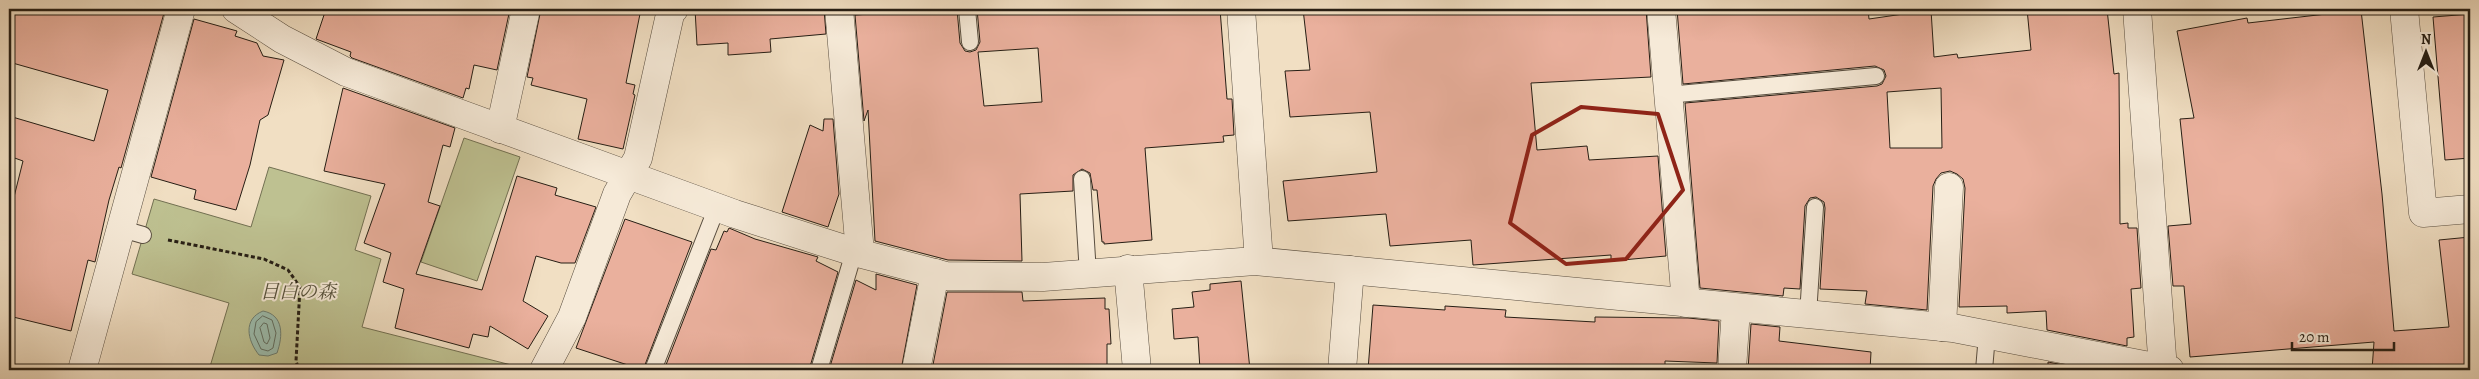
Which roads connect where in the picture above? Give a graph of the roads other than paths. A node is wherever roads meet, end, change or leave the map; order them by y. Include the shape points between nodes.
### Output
1 (181, 9) edge
2 (236, 9) edge
3 (526, 9) edge
4 (674, 9) edge
5 (839, 9) edge
6 (967, 9) edge
7 (1240, 9) edge
8 (1661, 9) edge
9 (2137, 9) edge
10 (2404, 9) edge
11 (970, 42) dead end
12 (1876, 76) dead end
13 (1667, 95) junction
14 (500, 129) junction
15 (628, 176) junction
16 (1082, 179) dead end
17 (1949, 187) dead end
18 (1815, 207) dead end
19 (717, 208) junction
20 (2470, 209) edge
21 (857, 253) junction
22 (1259, 261) junction
23 (1128, 269) junction
24 (1350, 270) junction
25 (935, 273) junction
26 (1088, 274) junction
27 (1686, 303) junction
28 (1736, 308) junction
29 (1808, 315) junction
30 (1942, 327) junction
31 (1987, 335) junction
32 (82, 370) edge
33 (544, 370) edge
34 (653, 370) edge
35 (819, 370) edge
36 (916, 370) edge
37 (1136, 370) edge
38 (1342, 370) edge
39 (1732, 370) edge
40 (1984, 370) edge
41 (2165, 370) edge

1 - 32 street via 132,232
2 - 14 street via 282,39 346,72
3 - 14 street
4 - 15 street via 671,10 638,158
5 - 21 street
6 - 11 lane
7 - 22 street
8 - 13 street
9 - 41 street
10 - 20 street via 2423,213
12 - 13 lane
13 - 27 street
14 - 15 street
15 - 19 street
15 - 33 street via 617,194 572,316
16 - 26 lane
17 - 30 street
18 - 29 lane
19 - 21 street
19 - 34 lane
21 - 25 street
21 - 35 lane
22 - 23 street
22 - 24 street
23 - 26 street
23 - 37 street
24 - 27 street
24 - 38 street
25 - 26 street via 946,276 1043,277
25 - 36 street
27 - 28 street
28 - 29 street
28 - 39 street
29 - 30 street
30 - 31 street
31 - 40 lane
31 - 41 street

